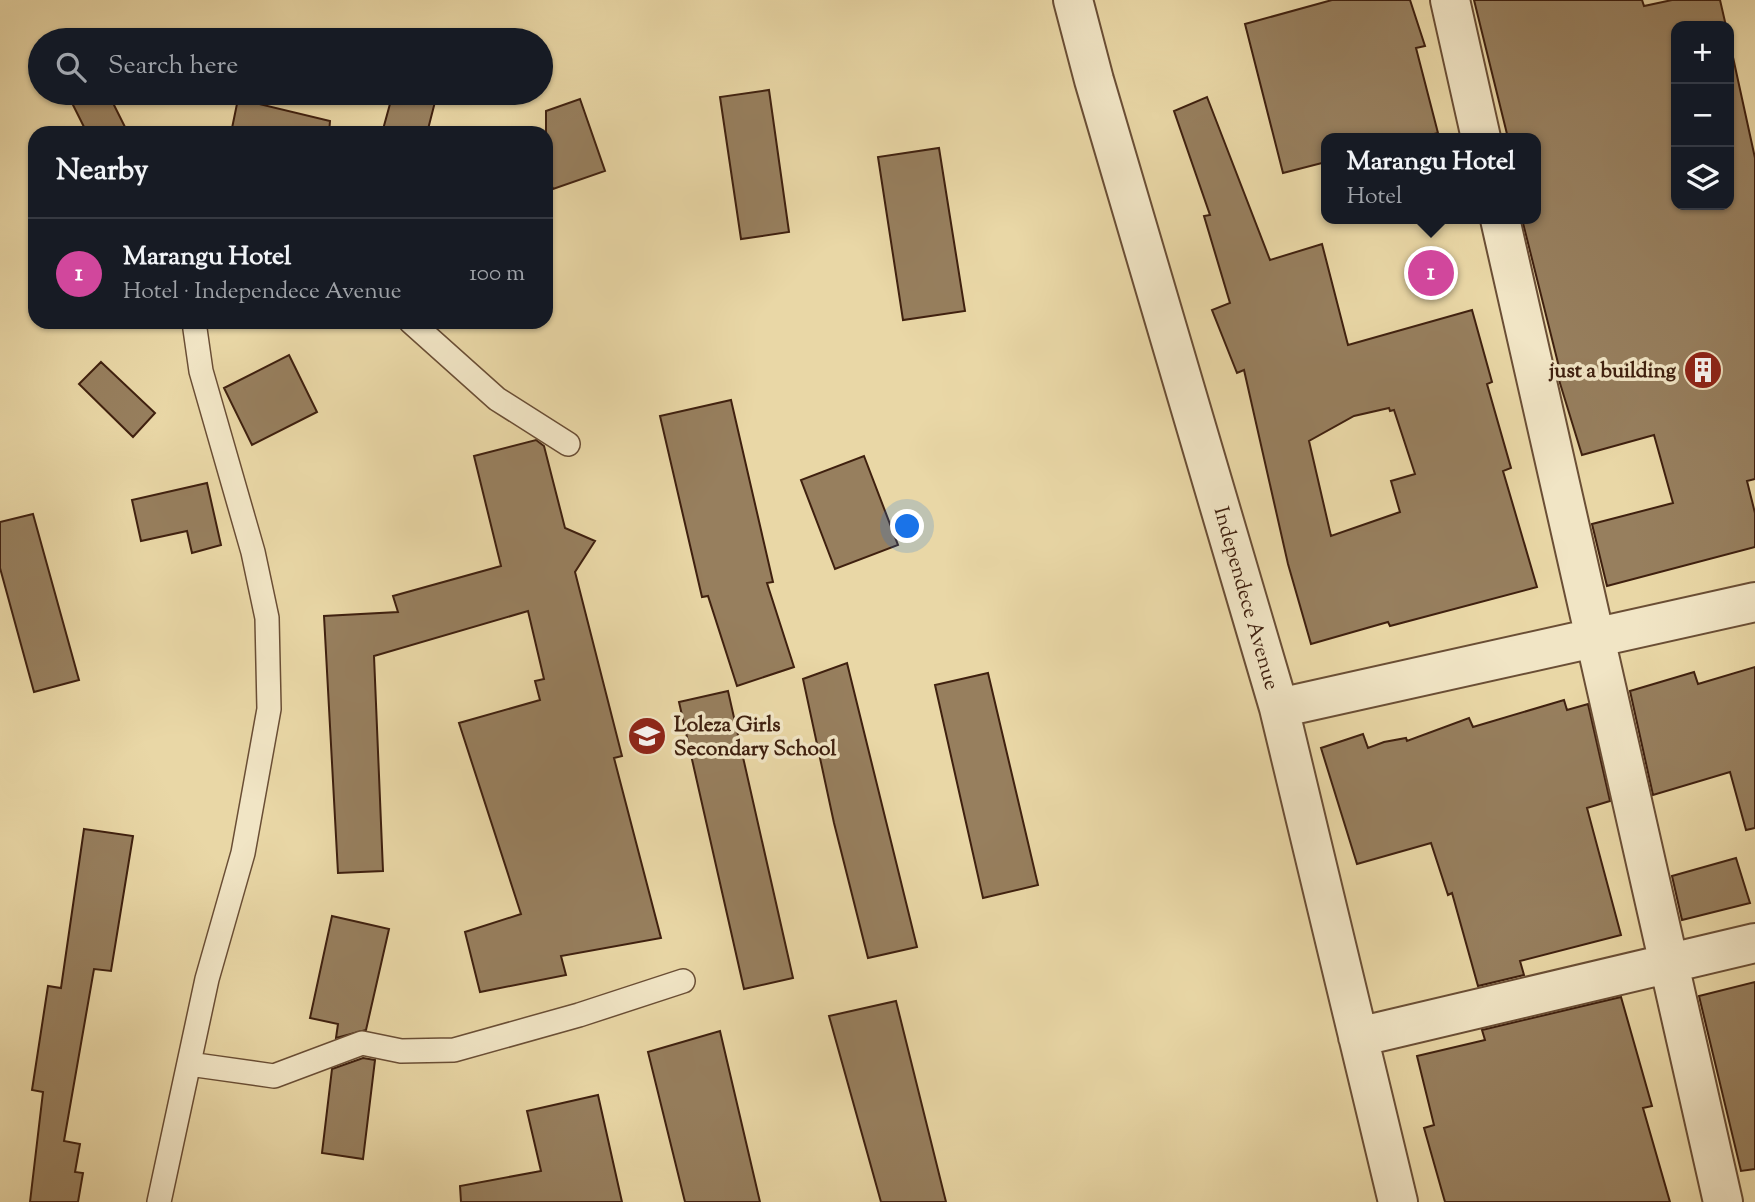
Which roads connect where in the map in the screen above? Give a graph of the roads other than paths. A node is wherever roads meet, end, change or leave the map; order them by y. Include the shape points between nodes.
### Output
1 (1073, 0) edge
2 (1450, 0) edge
3 (1480, 133) edge
4 (1501, 224) edge
5 (195, 329) edge
6 (419, 329) edge
7 (568, 444) dead end
8 (1755, 602) edge
9 (1595, 638) junction
10 (1279, 708) junction
11 (1755, 943) edge
12 (1669, 963) junction
13 (683, 981) dead end
14 (1358, 1037) junction
15 (189, 1064) junction
16 (159, 1202) edge
17 (1398, 1202) edge
18 (1723, 1202) edge

1 - 10 street, Independece Avenue
2 - 3 street
4 - 9 street
5 - 15 lane via 201,371 253,552 267,618 269,709 243,853 207,979
6 - 7 lane via 498,399
8 - 9 street
9 - 10 street
9 - 12 street
10 - 14 street, Independece Avenue
11 - 12 street
12 - 14 street
12 - 18 street
13 - 15 lane via 454,1051 401,1051 362,1043 274,1076
14 - 17 street, Independece Avenue
15 - 16 lane

